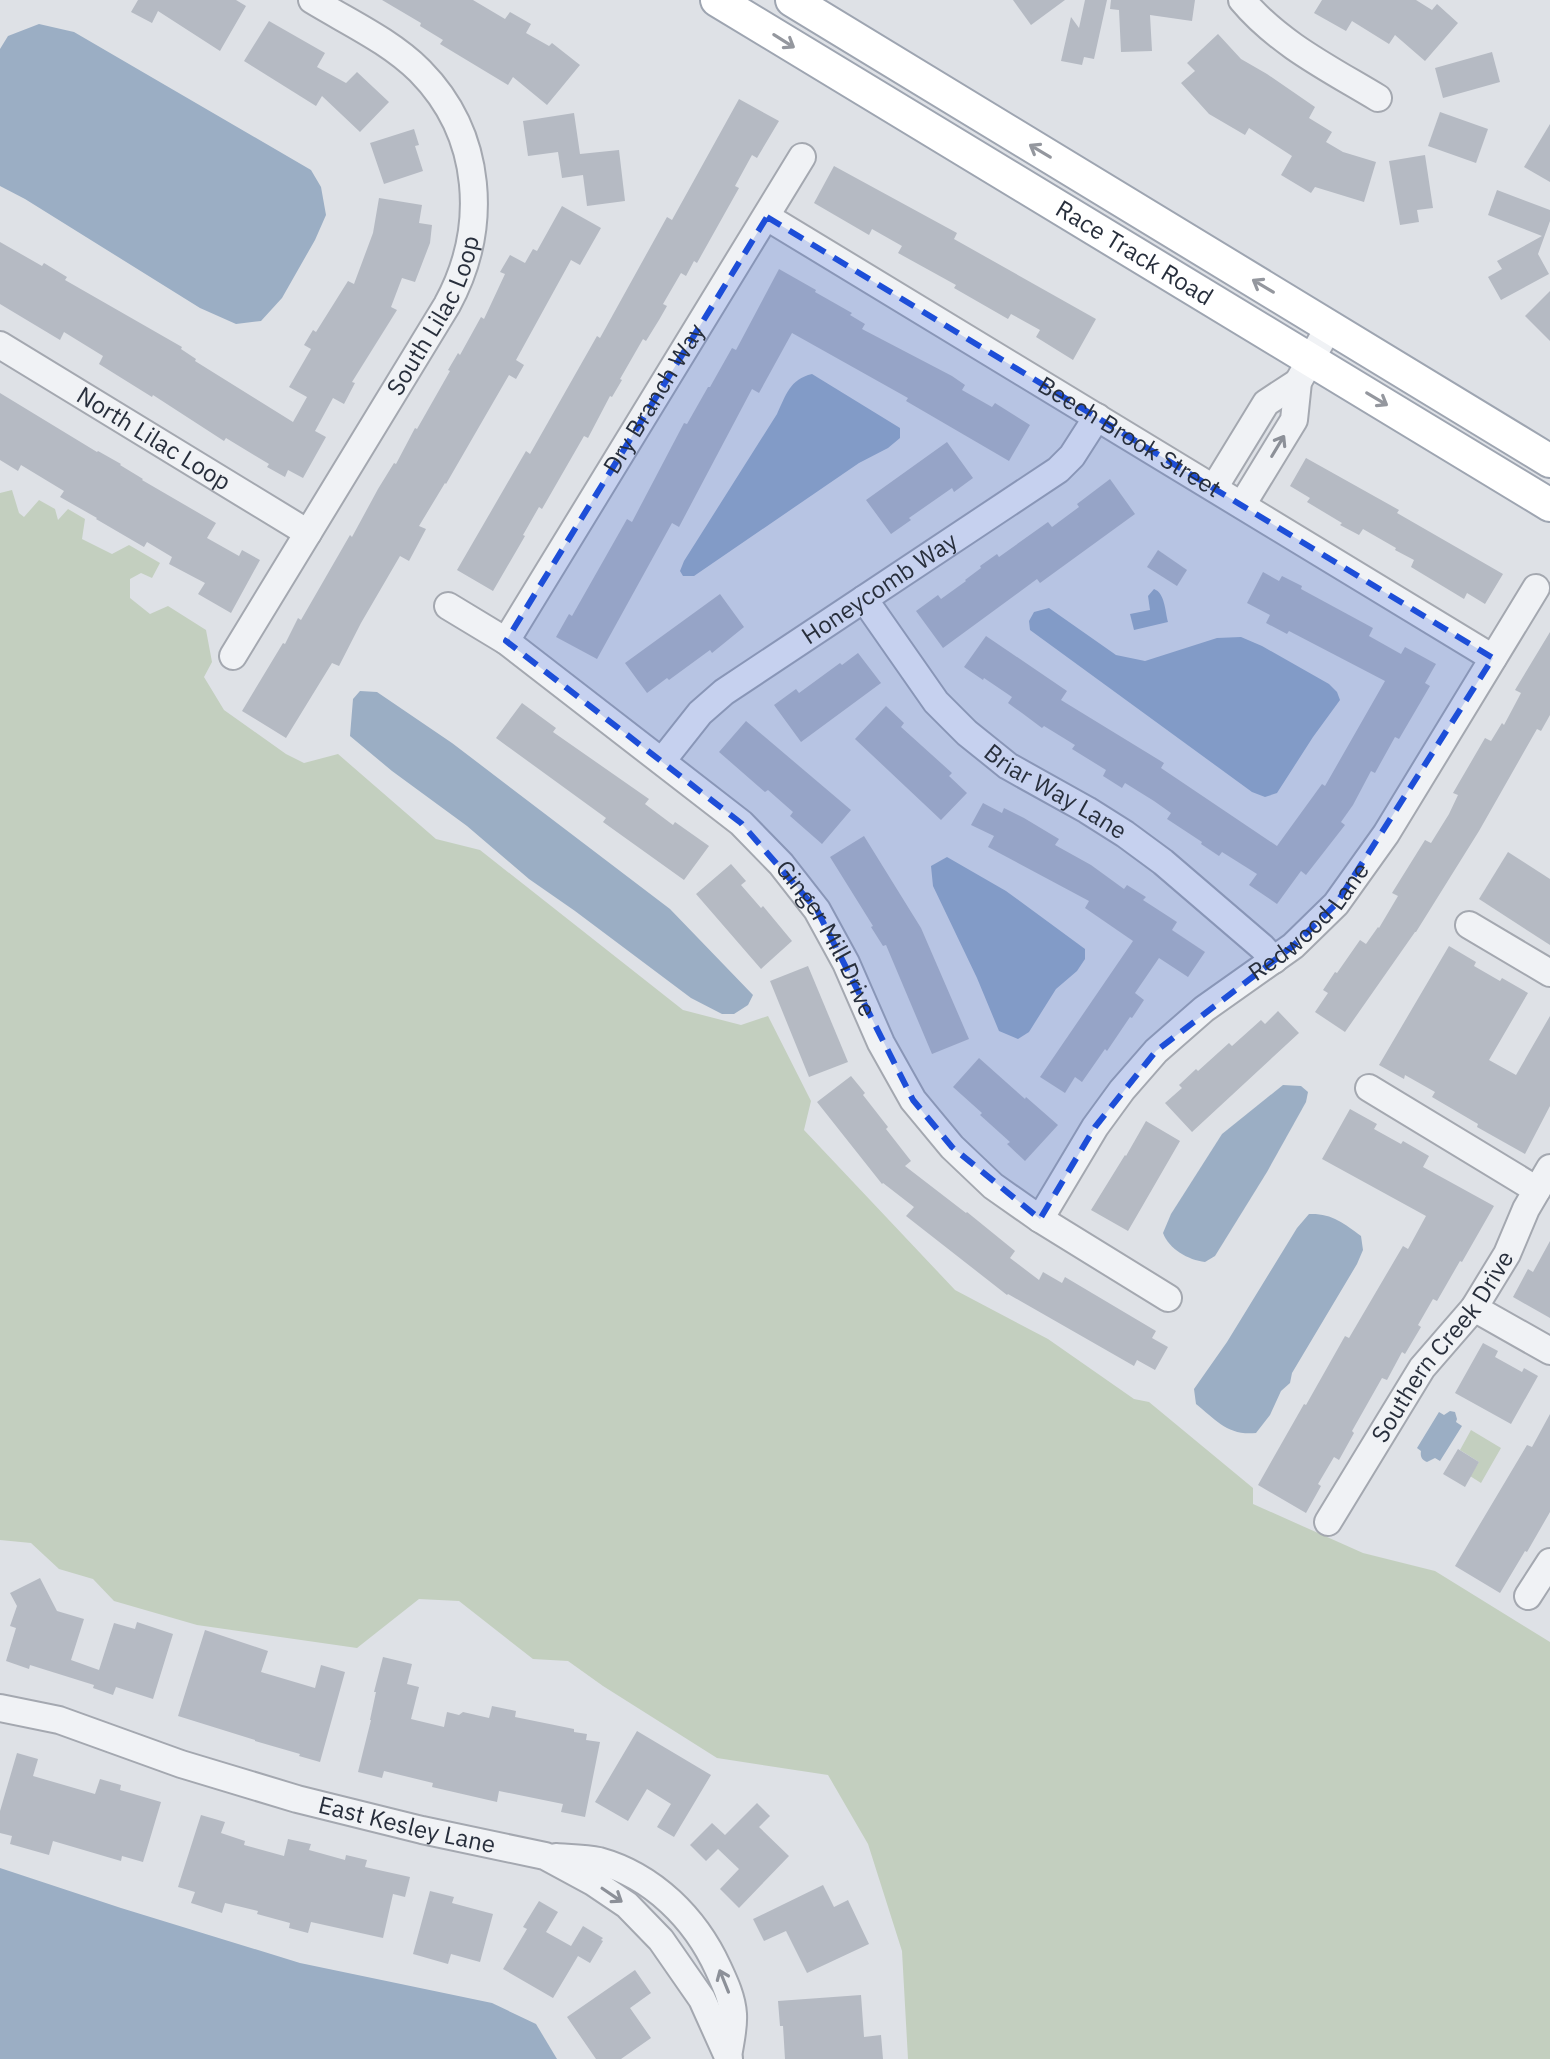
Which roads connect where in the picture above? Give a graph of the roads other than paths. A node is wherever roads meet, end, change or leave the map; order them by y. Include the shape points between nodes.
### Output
1 (312, 0) edge
2 (717, 0) edge
3 (792, 0) edge
4 (1242, 0) edge
5 (1378, 98) dead end
6 (802, 157) dead end
7 (767, 217) junction
8 (1329, 327) junction
9 (0, 345) edge
10 (1304, 370) junction
11 (1097, 417) junction
12 (1550, 461) edge
13 (1214, 488) junction
14 (1242, 505) junction
15 (1550, 505) edge
16 (308, 533) junction
17 (1536, 588) dead end
18 (864, 599) junction
19 (448, 606) dead end
20 (506, 641) junction
21 (233, 656) dead end
22 (1493, 658) junction
23 (662, 761) junction
24 (1469, 925) dead end
25 (1274, 960) junction
26 (1550, 973) edge
27 (1369, 1088) dead end
28 (1543, 1179) edge
29 (1040, 1219) junction
30 (1168, 1298) dead end
31 (1474, 1308) junction
32 (1550, 1351) edge
33 (1328, 1522) dead end
34 (1550, 1562) edge
35 (1528, 1596) dead end
36 (0, 1708) edge
37 (728, 2058) edge

1 - 16 street, South Lilac Loop via 397,52 439,94 465,146 475,205 473,235 456,290
2 -> 10 main road, Race Track Road
8 -> 3 main road, Race Track Road
4 - 5 street via 1280,39
6 - 7 street, Dry Branch Way
7 - 11 street, Beech Brook Street
7 - 20 street, Dry Branch Way
8 - 10 street
8 - 12 main road, Race Track Road
9 - 16 street, North Lilac Loop
10 - 13 street via 1266,403
14 -> 10 street via 1294,420
10 -> 15 main road, Race Track Road
11 - 13 street, Beech Brook Street
11 - 18 street, Honeycomb Way via 1058,470
13 - 14 street, Beech Brook Street
14 - 22 street, Beech Brook Street
16 - 21 street, South Lilac Loop
17 - 22 street, Redwood Lane
18 - 23 street, Honeycomb Way via 724,692
18 - 25 street, Briar Way Lane via 936,702 967,733 1008,766 1087,810 1163,862
19 - 20 street, Ginger Mill Drive
20 - 23 street, Ginger Mill Drive
22 - 25 street, Redwood Lane via 1386,834 1336,904
23 - 29 street, Ginger Mill Drive via 741,823 781,864 817,910 913,1100 993,1186
24 - 26 street
25 - 29 street, Redwood Lane via 1156,1051 1095,1127
27 - 28 street
28 - 31 street, Southern Creek Drive
29 - 30 street, Ginger Mill Drive
31 - 32 street
31 - 33 street, Southern Creek Drive via 1422,1368
34 - 35 street
36 - 37 street, East Kesley Lane via 59,1720 297,1799 623,1870 649,1884 689,1920 714,1958 734,2017

